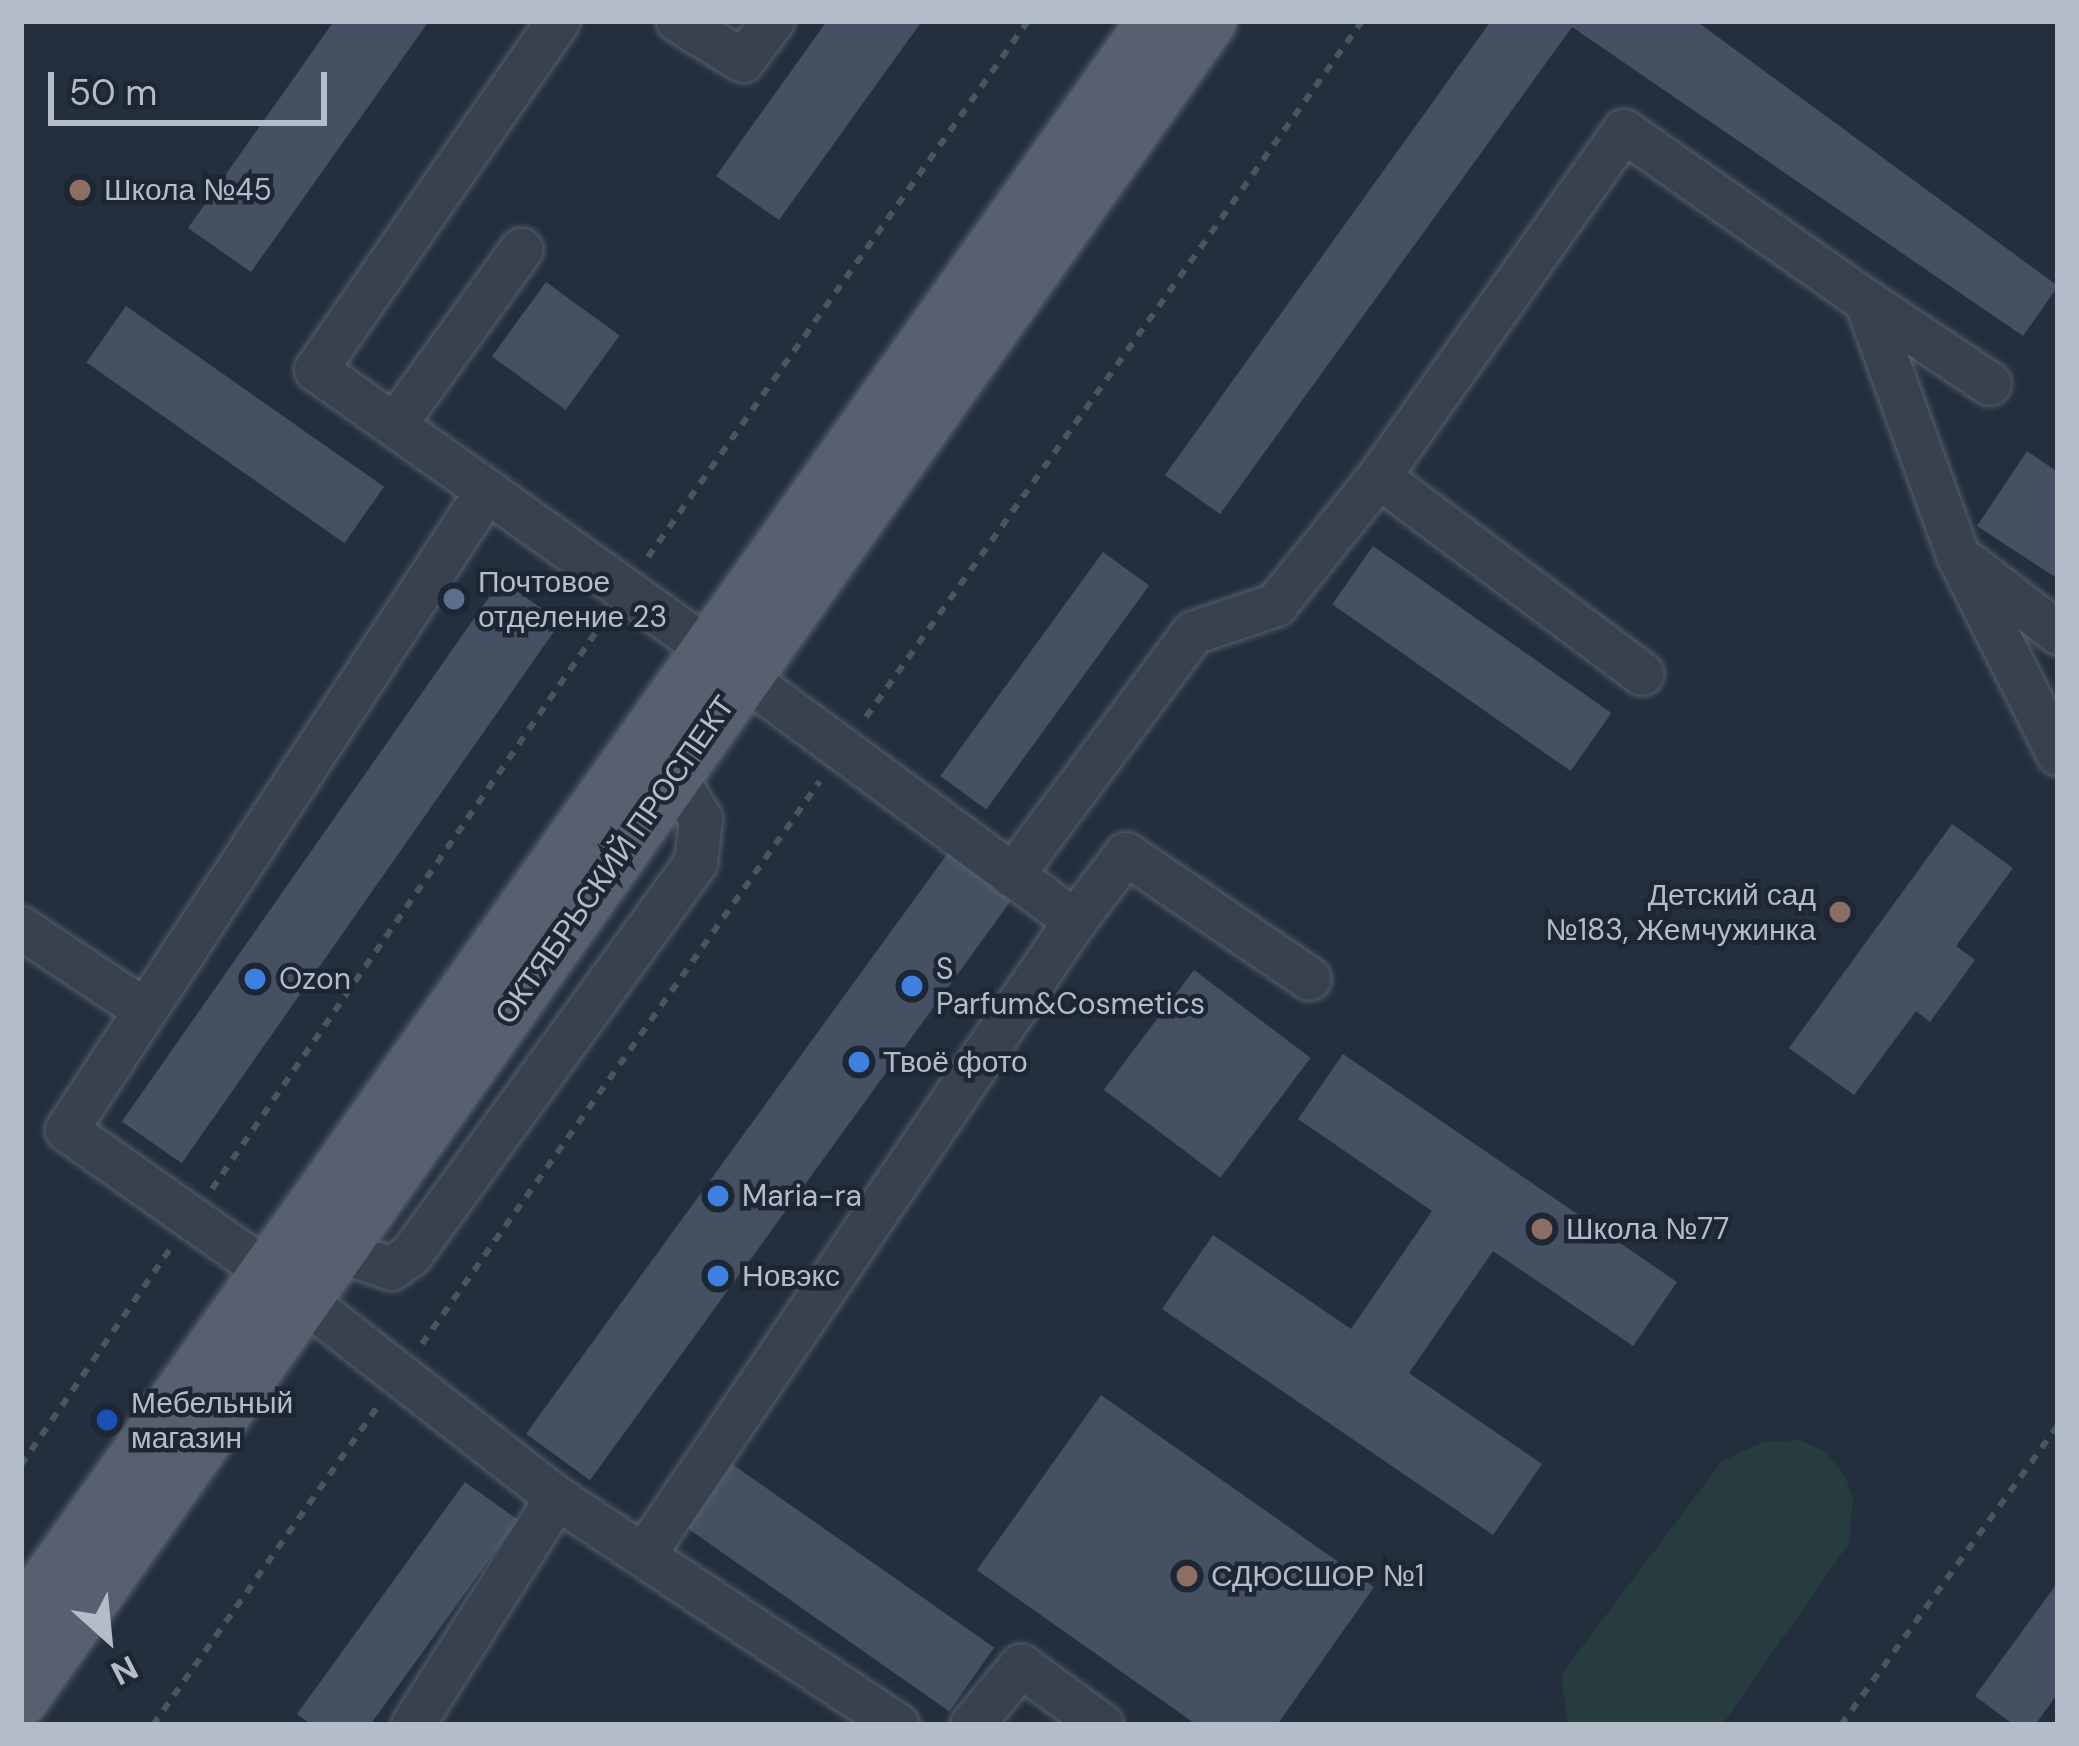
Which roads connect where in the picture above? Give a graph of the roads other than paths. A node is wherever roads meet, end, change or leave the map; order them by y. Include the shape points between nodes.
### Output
1 (560, 21) edge
2 (678, 21) edge
3 (772, 21) edge
4 (1155, 21) edge
5 (1210, 21) edge
6 (521, 250) dead end
7 (1866, 301) junction
8 (1990, 384) dead end
9 (395, 425) junction
10 (1378, 477) junction
11 (487, 491) junction
12 (1958, 555) junction
13 (2058, 633) edge
14 (727, 664) junction
15 (1642, 674) dead end
16 (2058, 754) edge
17 (1012, 876) junction
18 (1076, 921) junction
19 (21, 928) edge
20 (1310, 979) dead end
21 (143, 1009) junction
22 (286, 1286) junction
23 (557, 1498) junction
24 (644, 1555) junction
25 (21, 1620) edge
26 (21, 1699) edge
27 (412, 1725) edge
28 (898, 1725) edge
29 (971, 1725) edge
30 (1102, 1725) edge

1 - 9 lane via 316,370
2 - 3 lane via 743,62
4 - 14 main road, ОКТЯБРЬСКИЙ ПРОСПЕКТ
5 - 14 main road, ОКТЯБРЬСКИЙ ПРОСПЕКТ
6 - 9 lane
7 - 8 lane
7 - 10 lane via 1624,131
7 - 12 lane
9 - 11 lane
10 - 15 lane
10 - 17 lane via 1276,605 1193,632
11 - 14 lane
11 - 21 lane
12 - 13 lane
12 - 16 lane
14 - 17 lane
14 - 22 main road, ОКТЯБРЬСКИЙ ПРОСПЕКТ
14 - 22 main road, ОКТЯБРЬСКИЙ ПРОСПЕКТ via 675,776 338,1251
17 - 18 lane
18 - 20 lane via 1126,854
18 - 24 lane
19 - 21 lane
21 - 22 lane via 67,1130
22 - 23 lane
22 - 25 main road, ОКТЯБРЬСКИЙ ПРОСПЕКТ
22 - 26 main road, ОКТЯБРЬСКИЙ ПРОСПЕКТ
23 - 24 lane
23 - 27 lane
24 - 28 lane
29 - 30 lane via 1021,1666

